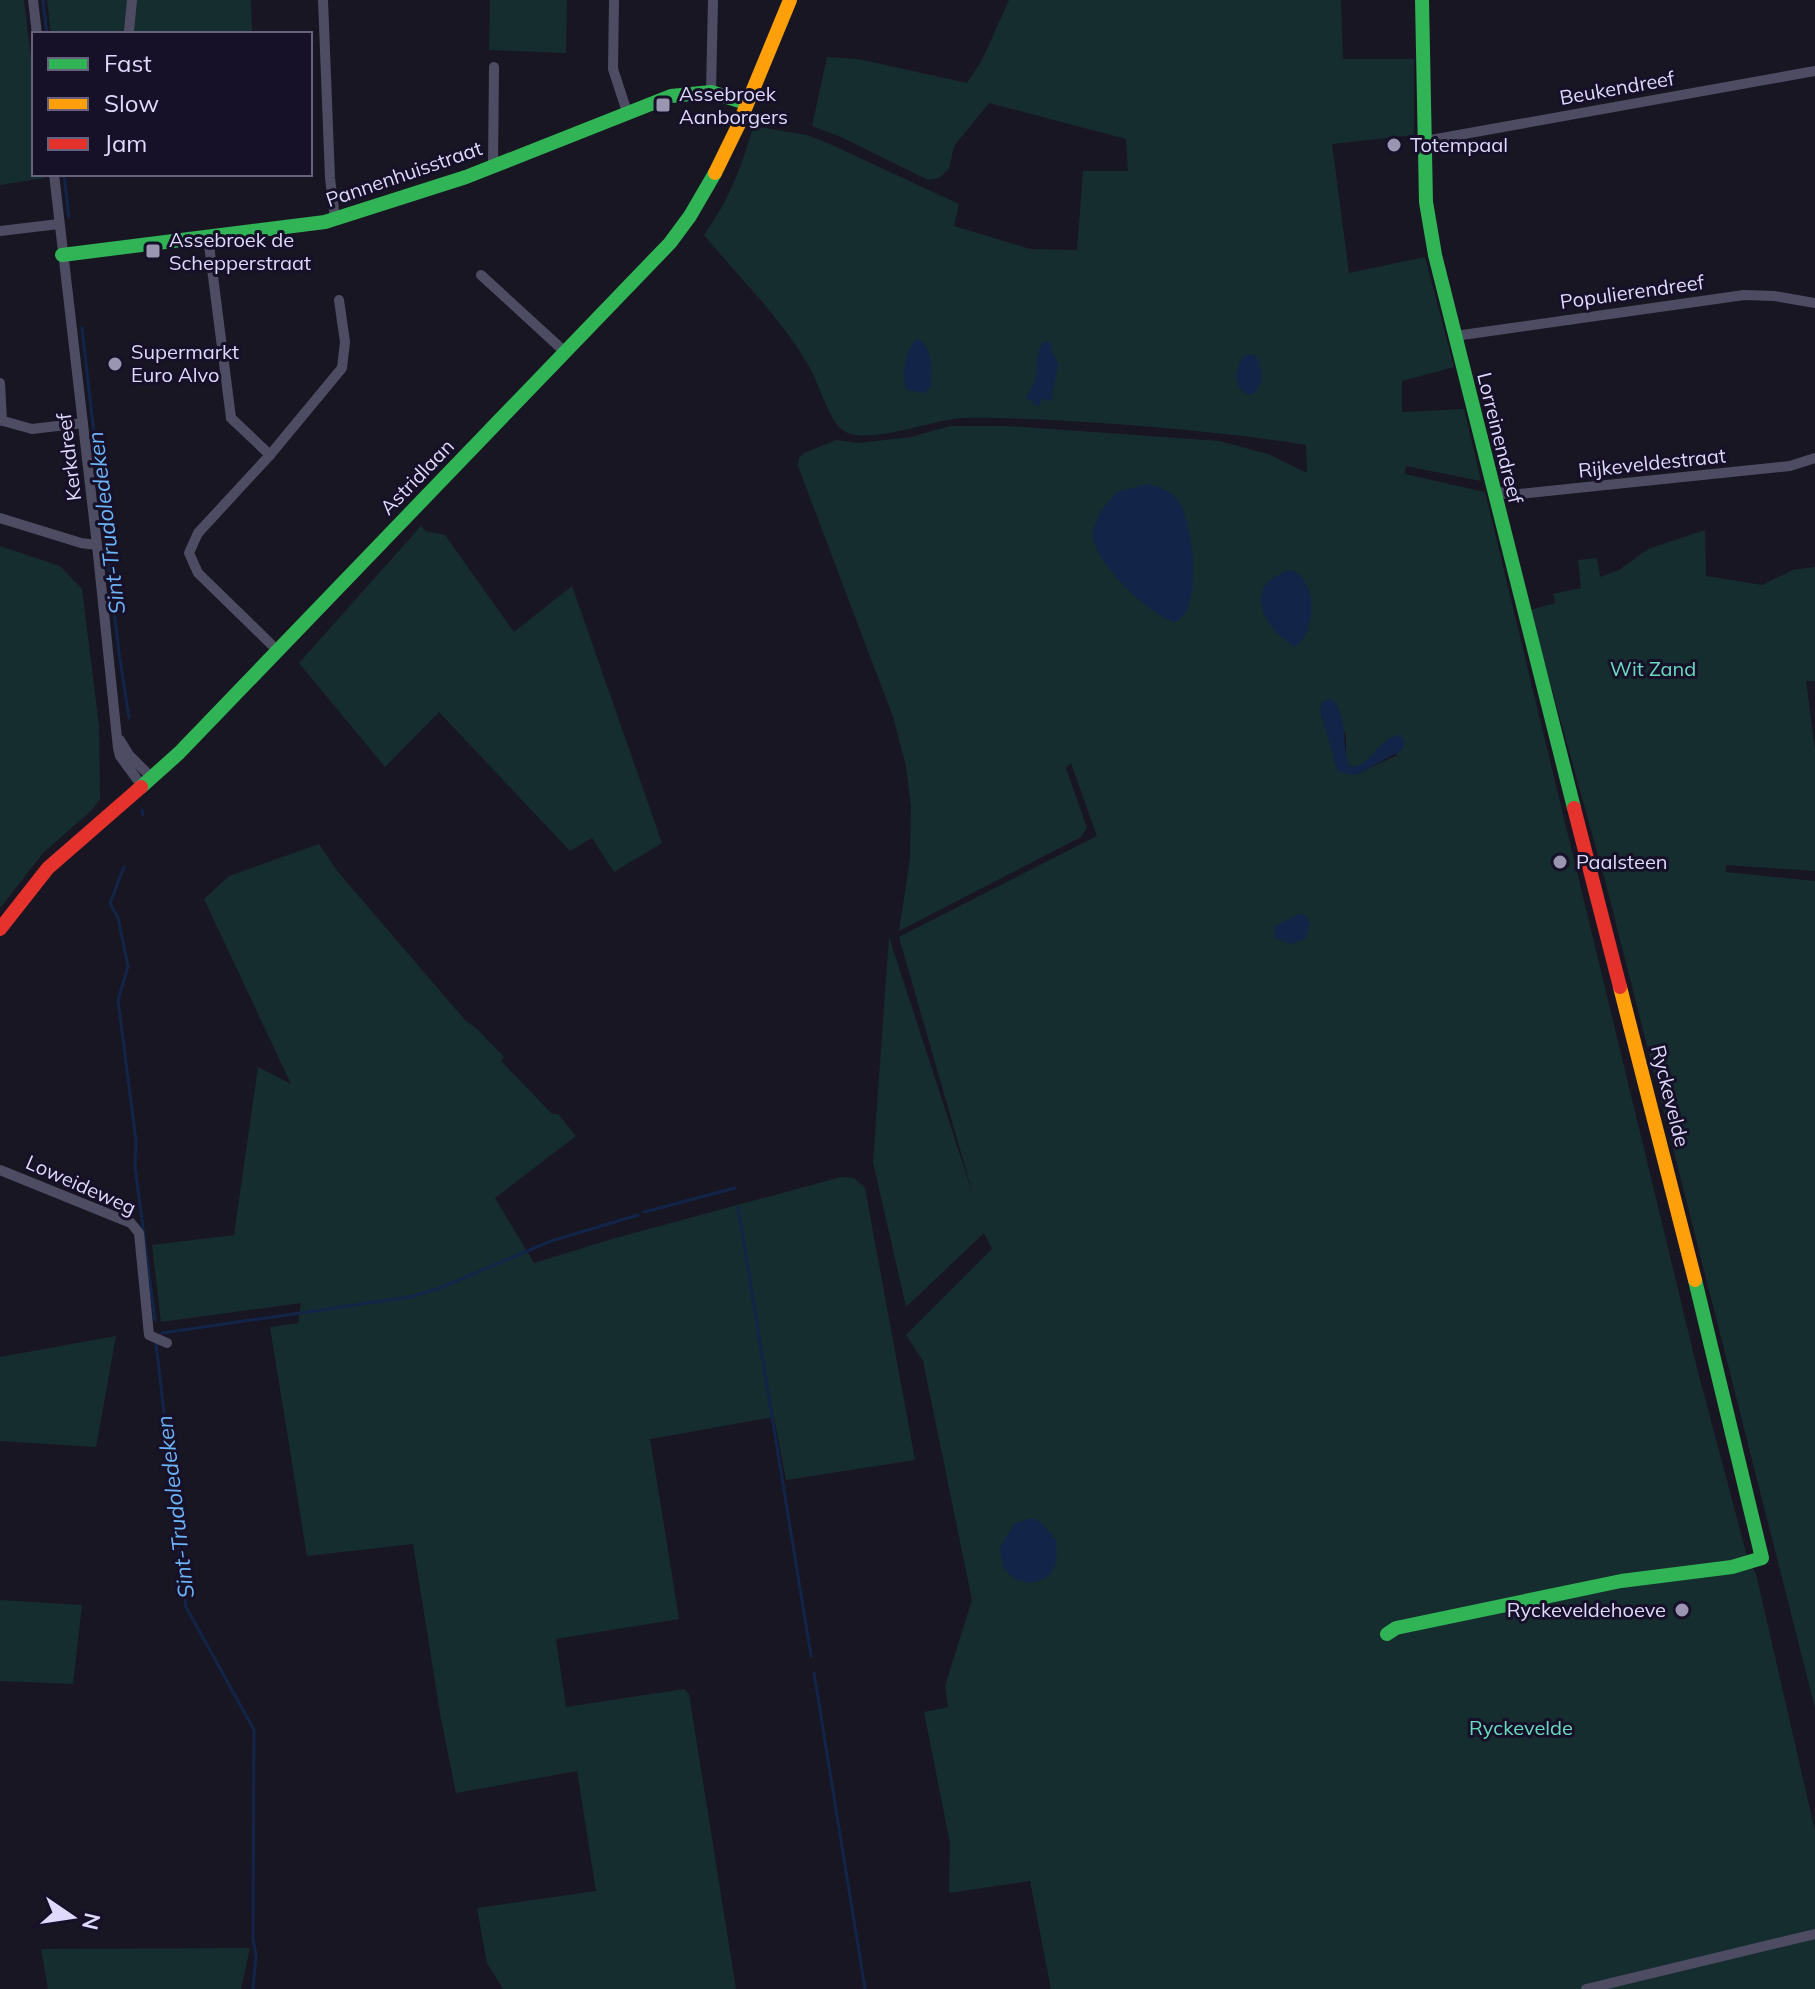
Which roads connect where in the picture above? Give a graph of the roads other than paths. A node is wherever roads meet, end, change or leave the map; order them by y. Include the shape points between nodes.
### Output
1 (33, 0) edge
2 (132, 0) edge
3 (323, 0) edge
4 (614, 0) edge
5 (713, 0) edge
6 (790, 0) edge
7 (1422, 0) edge
8 (129, 31) dead end
9 (37, 32) edge
10 (494, 67) dead end
11 (1815, 71) edge
12 (711, 92) junction
13 (746, 103) junction
14 (627, 112) junction
15 (1425, 141) junction
16 (493, 166) junction
17 (54, 176) edge
18 (335, 219) junction
19 (59, 224) junction
20 (0, 231) edge
21 (208, 237) junction
22 (62, 255) junction
23 (481, 275) dead end
24 (339, 300) dead end
25 (1815, 303) edge
26 (1455, 336) junction
27 (565, 352) junction
28 (0, 383) edge
29 (1, 421) edge
30 (83, 423) junction
31 (270, 455) junction
32 (1815, 458) edge
33 (1493, 490) junction
34 (0, 518) edge
35 (97, 545) junction
36 (277, 650) junction
37 (147, 782) junction
38 (1592, 877) joint
39 (0, 929) edge
40 (4, 1172) edge
41 (0, 1186) edge
42 (167, 1343) dead end
43 (1387, 1634) dead end
44 (1815, 1934) edge
45 (1586, 1989) edge

1 - 9 street
2 - 8 street
3 - 18 street
4 - 14 street via 613,69
5 - 12 street
6 - 13 street, Astridlaan
7 - 15 street, Lorreinendreef
10 - 16 street
11 - 15 street, Beukendreef
12 - 13 street, Pannenhuisstraat
12 - 14 street, Pannenhuisstraat via 671,96
13 - 27 street, Astridlaan via 713,178 681,229
14 - 16 street, Pannenhuisstraat
15 - 26 street, Lorreinendreef via 1426,202
16 - 18 street, Pannenhuisstraat
17 - 19 street, Kerkdreef
18 - 21 street, Pannenhuisstraat
19 - 20 street
19 - 22 street, Kerkdreef
21 - 22 street, Pannenhuisstraat
21 - 31 street via 231,418
22 - 30 street, Kerkdreef
23 - 27 street
24 - 31 street via 345,342 342,368
25 - 26 street, Populierendreef via 1744,295
26 - 33 street, Lorreinendreef
27 - 36 street, Astridlaan
28 - 29 street
29 - 30 street via 32,429
30 - 35 street, Kerkdreef
31 - 36 street via 198,533 189,553 198,573
32 - 33 street, Rijkeveldestraat via 1790,466 1604,486 1510,495
33 - 38 street, Lorreinendreef
34 - 35 street
35 - 37 street, Kerkdreef via 118,735
36 - 37 street, Astridlaan
37 - 39 street, Astridlaan via 48,868
38 - 43 street, Ryckevelde via 1762,1558 1732,1567 1621,1581
40 - 41 street
40 - 42 street, Loweideweg via 131,1223 139,1233 149,1335
44 - 45 street

